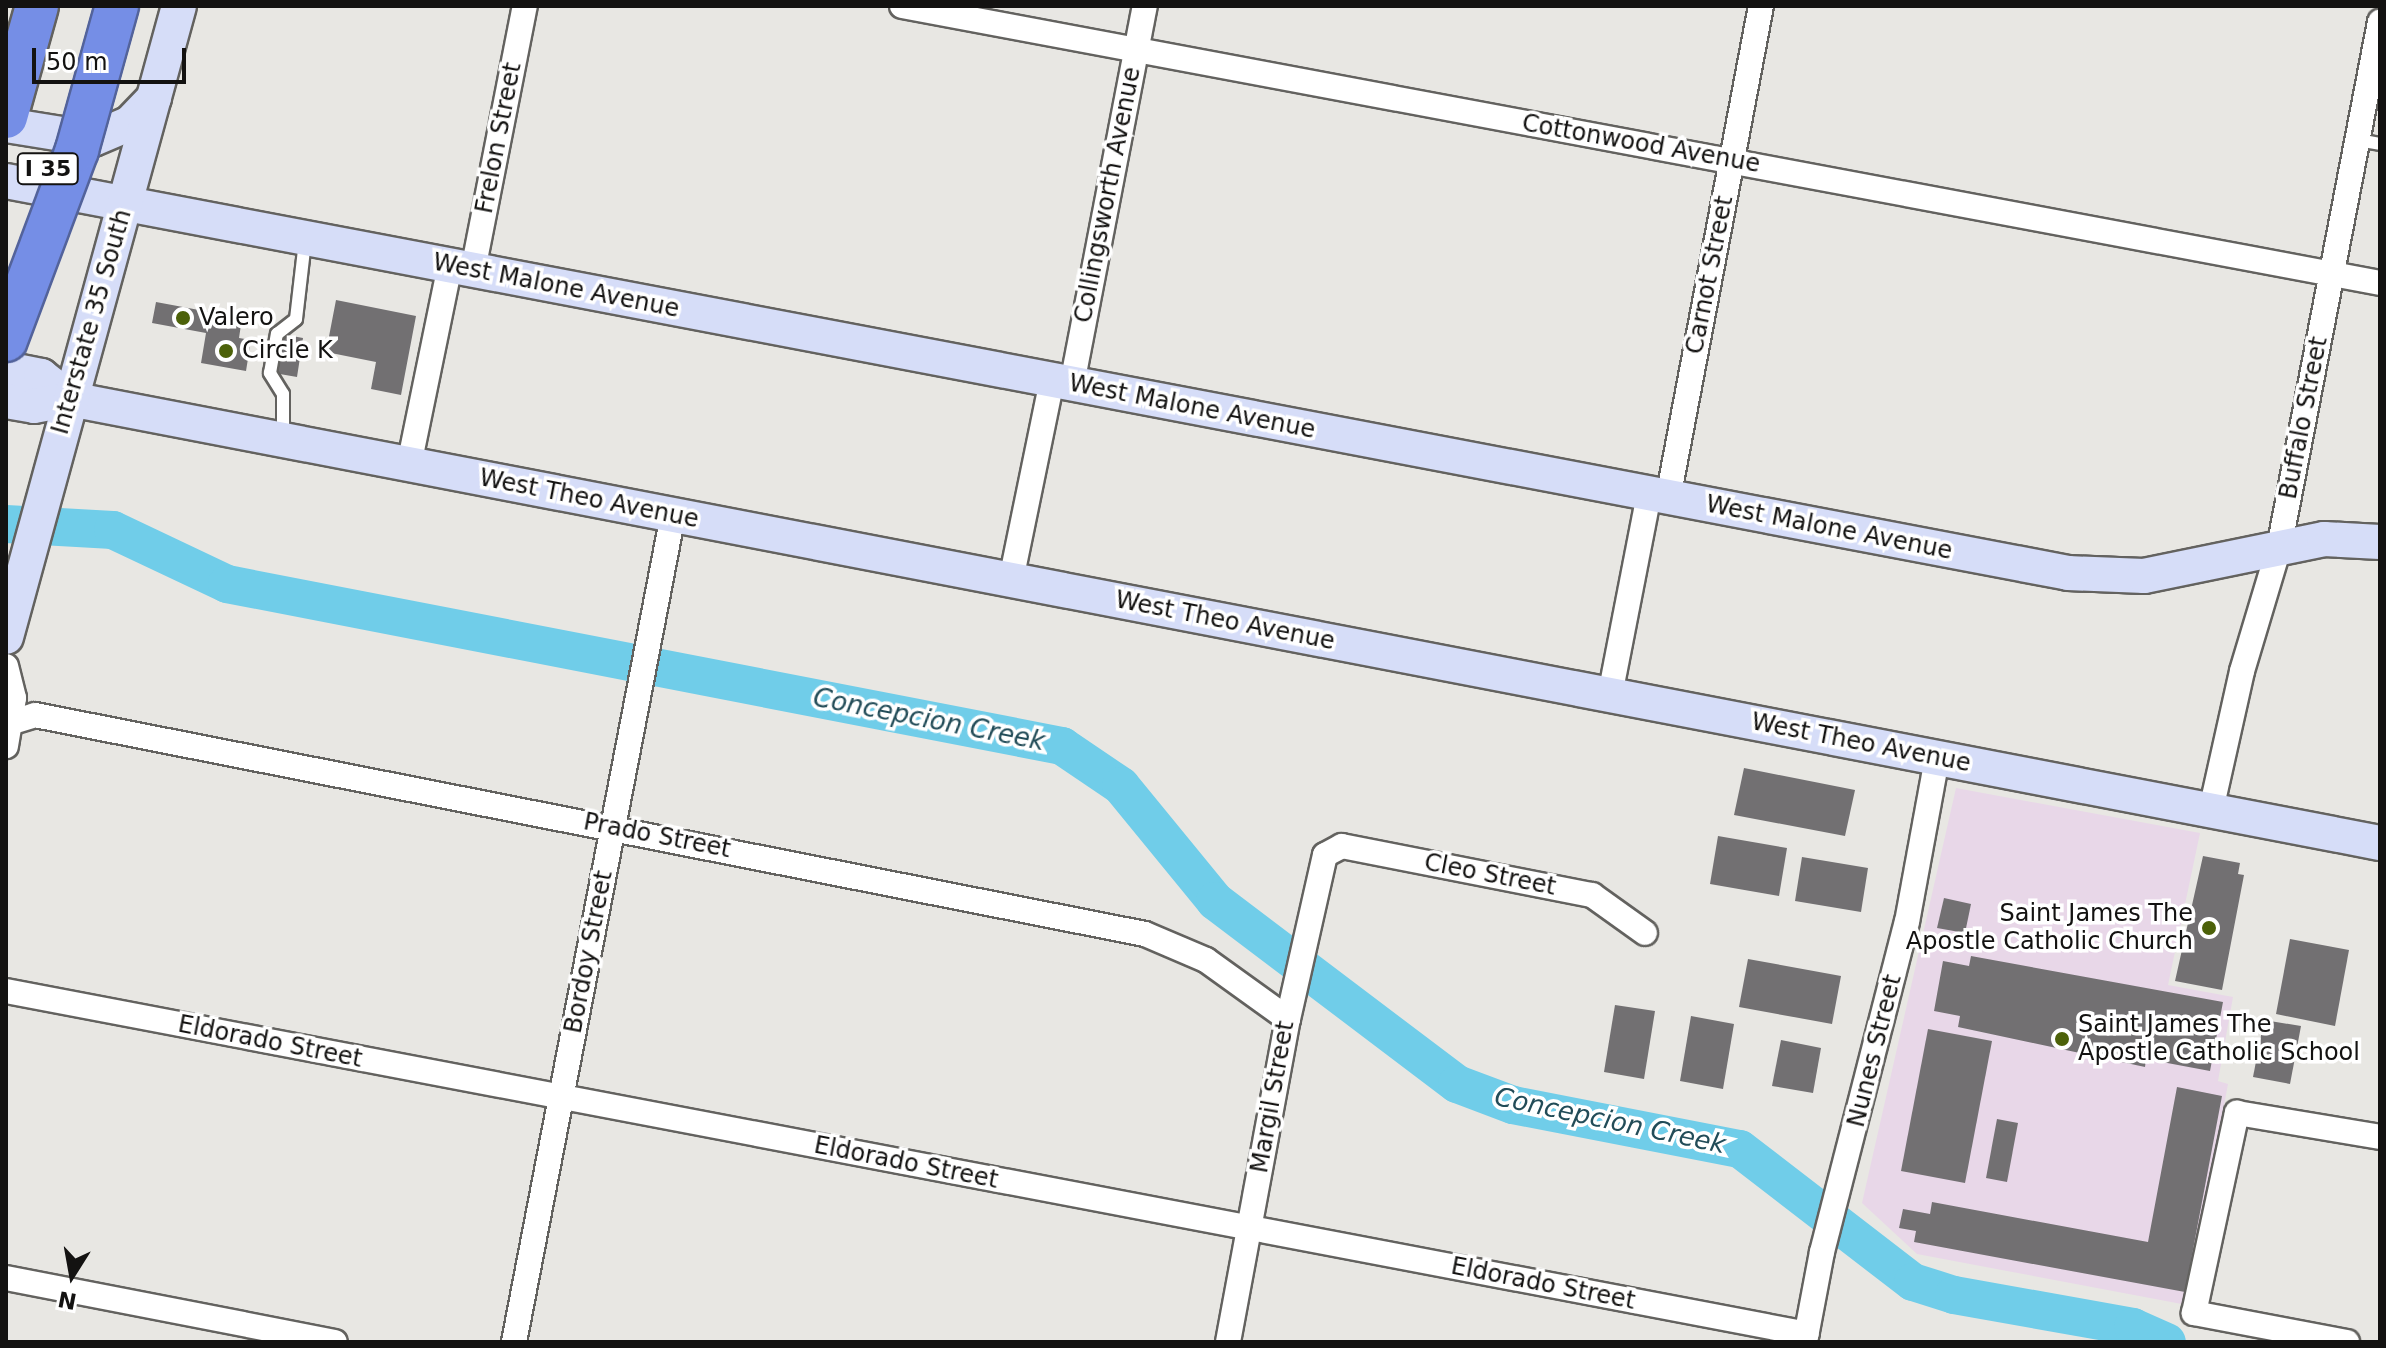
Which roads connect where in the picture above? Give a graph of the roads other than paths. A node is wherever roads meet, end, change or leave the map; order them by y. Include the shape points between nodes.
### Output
1 (37, 6) edge
2 (93, 6) edge
3 (117, 6) edge
4 (179, 6) edge
5 (525, 6) edge
6 (902, 6) edge
7 (1145, 6) edge
8 (1761, 6) edge
9 (2380, 22) edge
10 (1136, 53) junction
11 (156, 96) junction
12 (6, 117) edge
13 (6, 125) edge
14 (2369, 142) edge
15 (1731, 160) junction
16 (6, 181) edge
17 (125, 203) junction
18 (306, 238) junction
19 (462, 267) junction
20 (2332, 274) junction
21 (2380, 283) edge
22 (6, 333) edge
23 (6, 340) edge
24 (6, 369) edge
25 (1062, 382) junction
26 (70, 399) junction
27 (6, 401) edge
28 (283, 440) junction
29 (409, 465) junction
30 (1659, 496) junction
31 (673, 515) junction
32 (2380, 542) edge
33 (2279, 548) junction
34 (1011, 580) junction
35 (6, 637) edge
36 (6, 666) edge
37 (1610, 695) junction
38 (8, 722) edge
39 (6, 746) edge
40 (1937, 758) junction
41 (2211, 810) junction
42 (613, 827) junction
43 (2380, 843) edge
44 (1325, 855) joint
45 (1645, 933) dead end
46 (6, 991) edge
47 (1290, 1008) junction
48 (561, 1098) junction
49 (2380, 1137) edge
50 (1250, 1227) junction
51 (6, 1278) edge
52 (1806, 1338) edge
53 (335, 1342) edge
54 (514, 1342) edge
55 (1228, 1342) edge
56 (2347, 1342) edge

1 - 12 highway, I 35
2 - 22 highway, I 35, bridge
3 - 23 highway, bridge via 77,150
4 - 11 street, Interstate 35 South
5 - 19 street, Frelon Street
6 - 10 street, Cottonwood Avenue
7 - 10 street, Collingsworth Avenue
8 - 15 street, Carnot Street
9 - 14 street, Buffalo Street
10 - 15 street, Cottonwood Avenue
10 - 25 street, Collingsworth Avenue
11 - 13 street via 129,124 93,139
11 - 17 street, Interstate 35 South
14 - 20 street, Buffalo Street
15 - 20 street, Cottonwood Avenue
15 - 30 street, Carnot Street
16 - 17 street, West Malone Avenue
17 - 18 street, West Malone Avenue
17 - 26 street, Interstate 35 South
18 - 19 street, West Malone Avenue
18 - 28 lane via 296,319 277,334 270,373 283,394
19 - 25 street, West Malone Avenue
19 - 29 street, Frelon Street
20 - 21 street, Cottonwood Avenue
20 - 33 street, Buffalo Street
24 - 26 street, West Theo Avenue via 41,376
25 - 30 street, West Malone Avenue
25 - 34 street, Collingsworth Avenue
26 - 27 street, West Theo Avenue via 34,406
26 - 28 street, West Theo Avenue
26 - 35 street, Interstate 35 South
28 - 29 street, West Theo Avenue
29 - 31 street, West Theo Avenue
30 - 33 street, West Malone Avenue via 2102,576 2144,576
30 - 37 street, Carnot Street
31 - 34 street, West Theo Avenue
31 - 42 street, Bordoy Street
32 - 33 street, West Malone Avenue via 2350,537
33 - 41 street, Buffalo Street via 2242,671
34 - 37 street, West Theo Avenue
36 - 38 street via 14,698
37 - 40 street, West Theo Avenue
38 - 39 street
38 - 42 street, Prado Street via 35,715
40 - 41 street, West Theo Avenue
40 - 52 street, Nunes Street via 1907,922 1822,1252
41 - 43 street, West Theo Avenue
42 - 47 street, Prado Street via 1145,934 1206,960
42 - 48 street, Bordoy Street
44 - 45 street, Cleo Street via 1342,846 1592,895
44 - 47 street, Margil Street
46 - 48 street, Eldorado Street
47 - 50 street, Margil Street
48 - 50 street, Eldorado Street
48 - 54 street, Bordoy Street
49 - 56 street via 2237,1113 2194,1313
50 - 52 street, Eldorado Street
50 - 55 street, Margil Street
51 - 53 street

